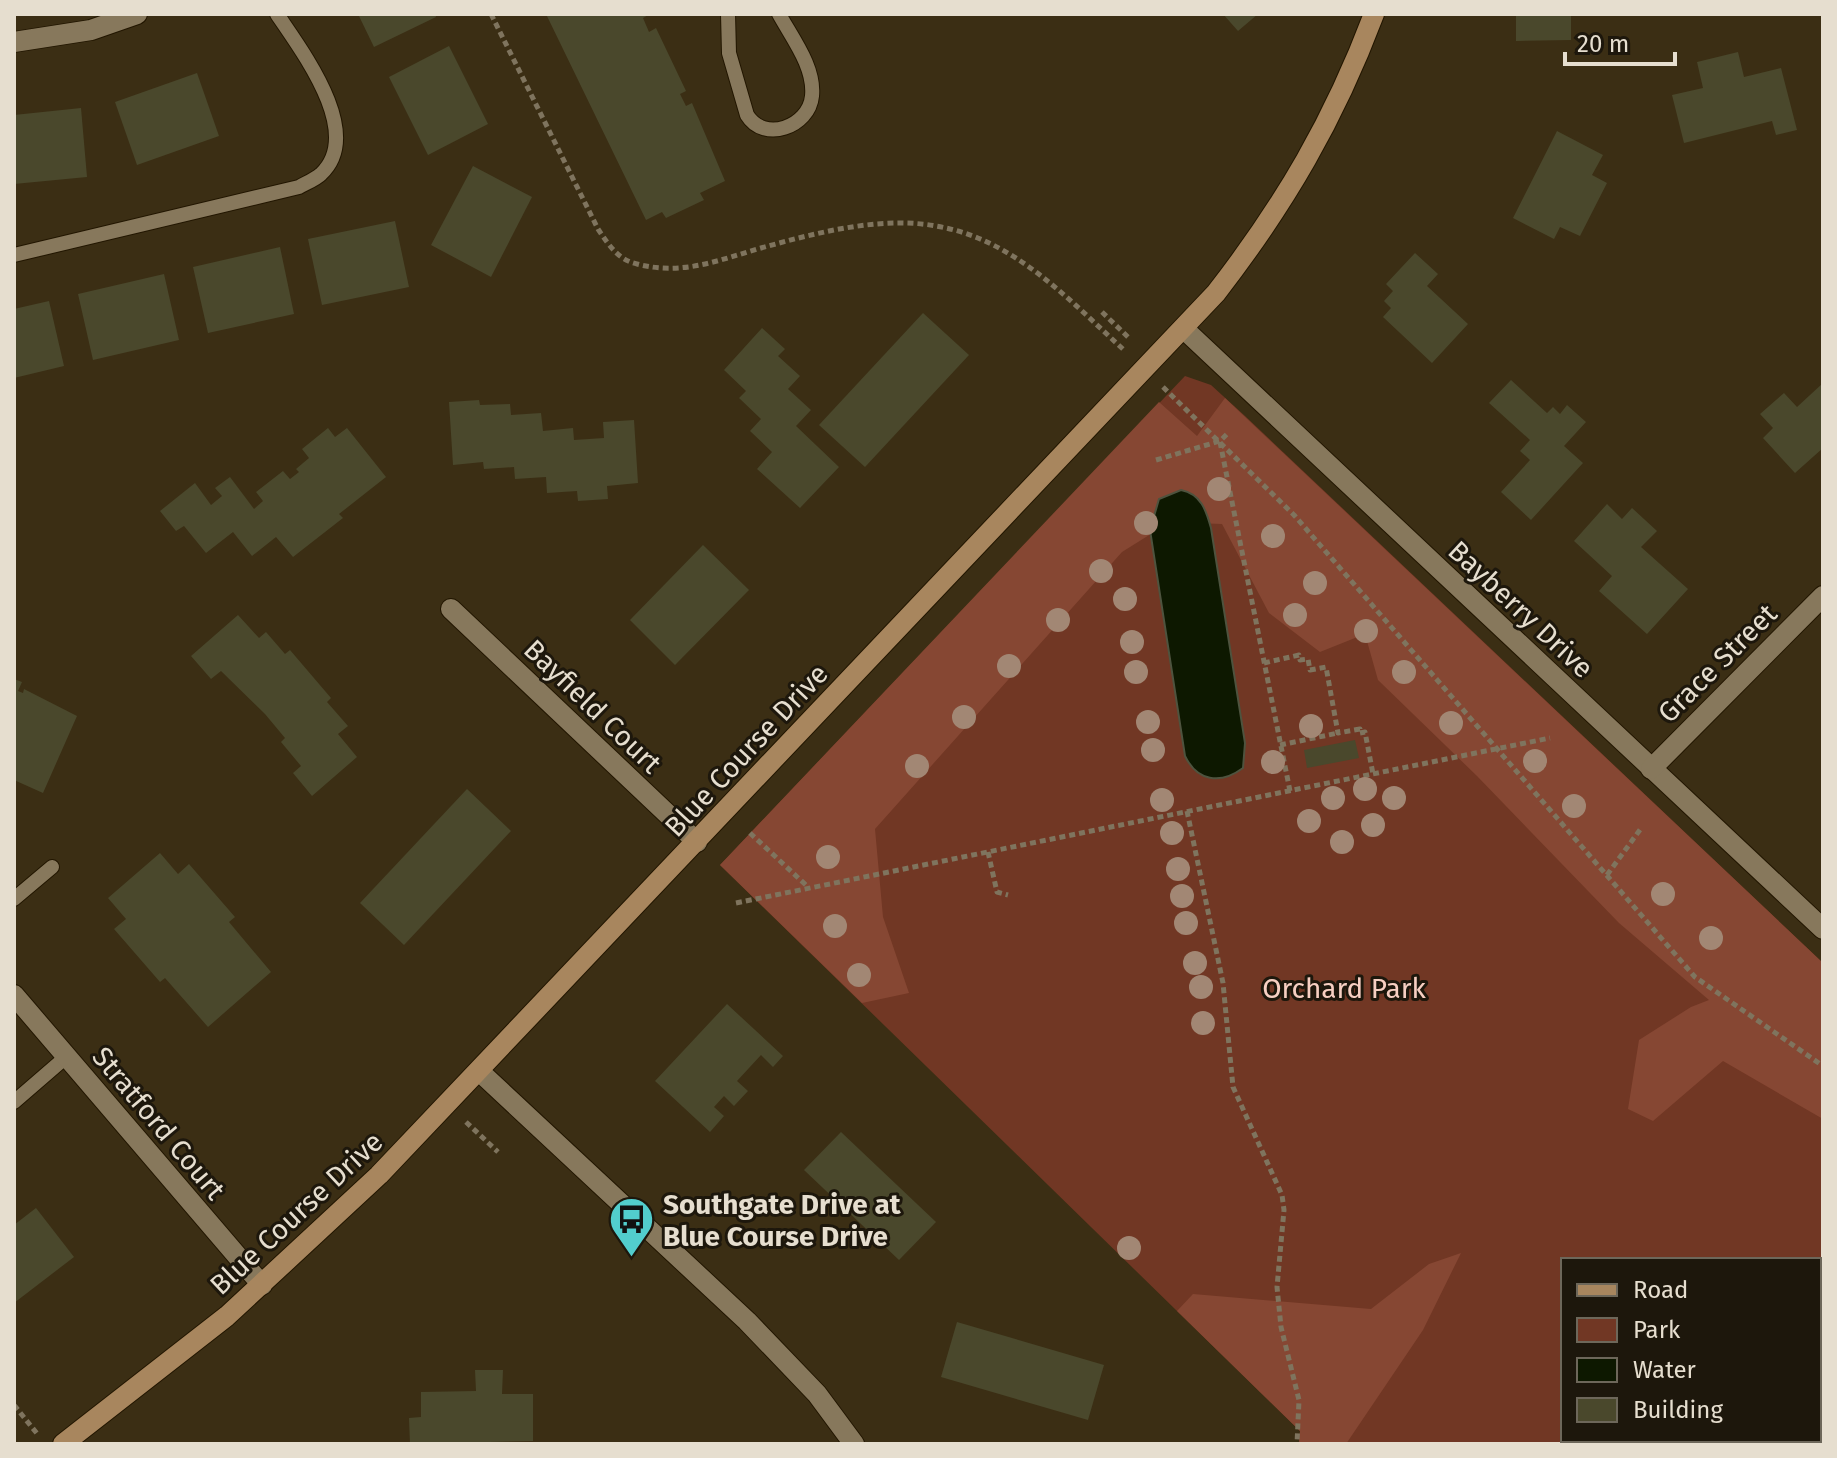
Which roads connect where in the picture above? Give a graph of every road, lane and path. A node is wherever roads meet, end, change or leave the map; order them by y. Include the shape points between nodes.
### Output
1 (137, 14) edge
2 (277, 14) edge
3 (491, 14) edge
4 (728, 14) edge
5 (779, 14) edge
6 (1374, 14) edge
7 (14, 42) edge
8 (14, 255) edge
9 (1102, 312) dead end
10 (1184, 329) junction
11 (1130, 339) dead end
12 (1122, 349) dead end
13 (1167, 391) dead end
14 (1228, 433) dead end
15 (1220, 441) junction
16 (1156, 460) dead end
17 (1823, 596) edge
18 (451, 609) dead end
19 (1264, 663) junction
20 (1338, 733) junction
21 (1550, 738) dead end
22 (1280, 745) junction
23 (1498, 749) junction
24 (1651, 769) junction
25 (1373, 774) junction
26 (1290, 791) junction
27 (1187, 811) junction
28 (1642, 827) dead end
29 (750, 833) dead end
30 (697, 842) junction
31 (988, 852) junction
32 (52, 867) dead end
33 (1607, 875) junction
34 (809, 888) junction
35 (1008, 895) dead end
36 (14, 899) edge
37 (736, 903) dead end
38 (1823, 929) edge
39 (14, 995) edge
40 (66, 1057) junction
41 (1823, 1066) edge
42 (479, 1071) junction
43 (14, 1102) edge
44 (448, 1105) junction
45 (498, 1152) dead end
46 (262, 1285) junction
47 (14, 1405) edge
48 (45, 1444) edge
49 (63, 1444) edge
50 (854, 1444) edge
51 (1297, 1444) edge

1 - 7 street via 91,30
2 - 8 lane via 324,90 336,123 323,173 299,187
3 - 12 path via 598,229 613,252 635,264 705,267 844,229 895,223 942,227 974,235 1055,285
4 - 5 lane via 729,53 747,115 753,124 770,130 801,119 813,93 800,50
6 - 10 main road, Blue Course Drive via 1300,176 1251,248
9 - 11 path
10 - 24 street, Bayberry Drive
10 - 30 main road, Blue Course Drive
13 - 15 path
14 - 15 path
15 - 16 path
15 - 19 path
15 - 23 path via 1294,515
17 - 24 street, Grace Street
18 - 30 street, Bayfield Court
19 - 20 path via 1299,655 1300,660 1308,659 1310,670 1326,667
19 - 22 path
20 - 22 path
20 - 25 path via 1365,732
21 - 23 path
22 - 26 path
23 - 25 path
23 - 33 path
24 - 38 street, Bayberry Drive
25 - 26 path
26 - 27 path
27 - 31 path
27 - 51 path via 1223,983 1233,1087 1282,1195 1277,1287 1299,1400
28 - 33 path
29 - 34 path
30 - 42 main road, Blue Course Drive
31 - 34 path
31 - 35 path via 997,892
32 - 36 lane
33 - 41 path via 1695,977
34 - 37 path
39 - 40 street, Stratford Court
40 - 43 lane
40 - 46 street, Stratford Court
42 - 44 main road, Blue Course Drive
42 - 50 street via 747,1321 817,1394
44 - 45 path
44 - 46 main road, Blue Course Drive
46 - 49 main road, Blue Course Drive
47 - 48 path

